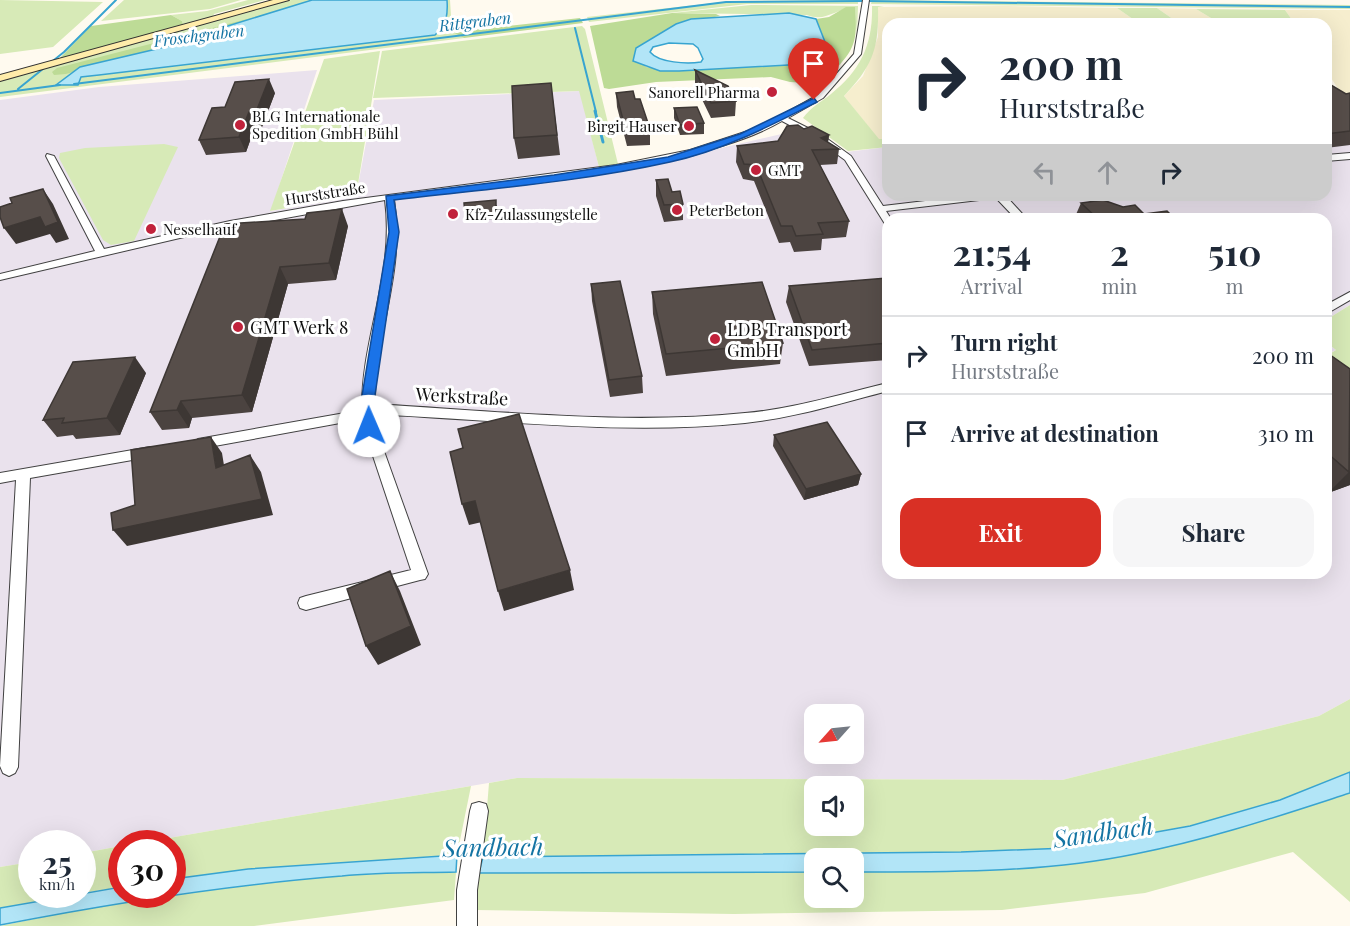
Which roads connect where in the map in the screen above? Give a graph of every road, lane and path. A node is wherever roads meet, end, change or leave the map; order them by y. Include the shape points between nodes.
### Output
1 (284, 0) edge
2 (866, 2) edge
3 (0, 78) edge
4 (782, 118) junction
5 (50, 156) dead end
6 (1350, 156) edge
7 (1332, 158) edge
8 (389, 198) junction
9 (948, 201) edge
10 (1005, 201) edge
11 (880, 209) junction
12 (882, 213) edge
13 (1016, 213) edge
14 (101, 253) junction
15 (0, 278) edge
16 (1350, 295) edge
17 (1332, 306) edge
18 (882, 389) edge
19 (368, 413) junction
20 (23, 474) junction
21 (0, 478) edge
22 (306, 603) dead end
23 (9, 767) dead end
24 (479, 811) dead end
25 (467, 926) edge

1 - 3 main road
2 - 4 street, Hurststraße via 865,36 840,79
4 - 8 street, Hurststraße via 743,136 670,159
4 - 11 street via 848,158
5 - 14 street
6 - 7 street
8 - 14 street, Hurststraße via 260,218
8 - 19 street via 394,232
9 - 11 street
10 - 13 street
11 - 12 street
14 - 15 street, Hurststraße
16 - 17 street
18 - 19 street, Werkstraße via 746,418 662,423 390,410
19 - 20 street, Werkstraße
19 - 22 street via 369,426 420,574
20 - 21 street, Werkstraße
20 - 23 street
24 - 25 street via 467,890

